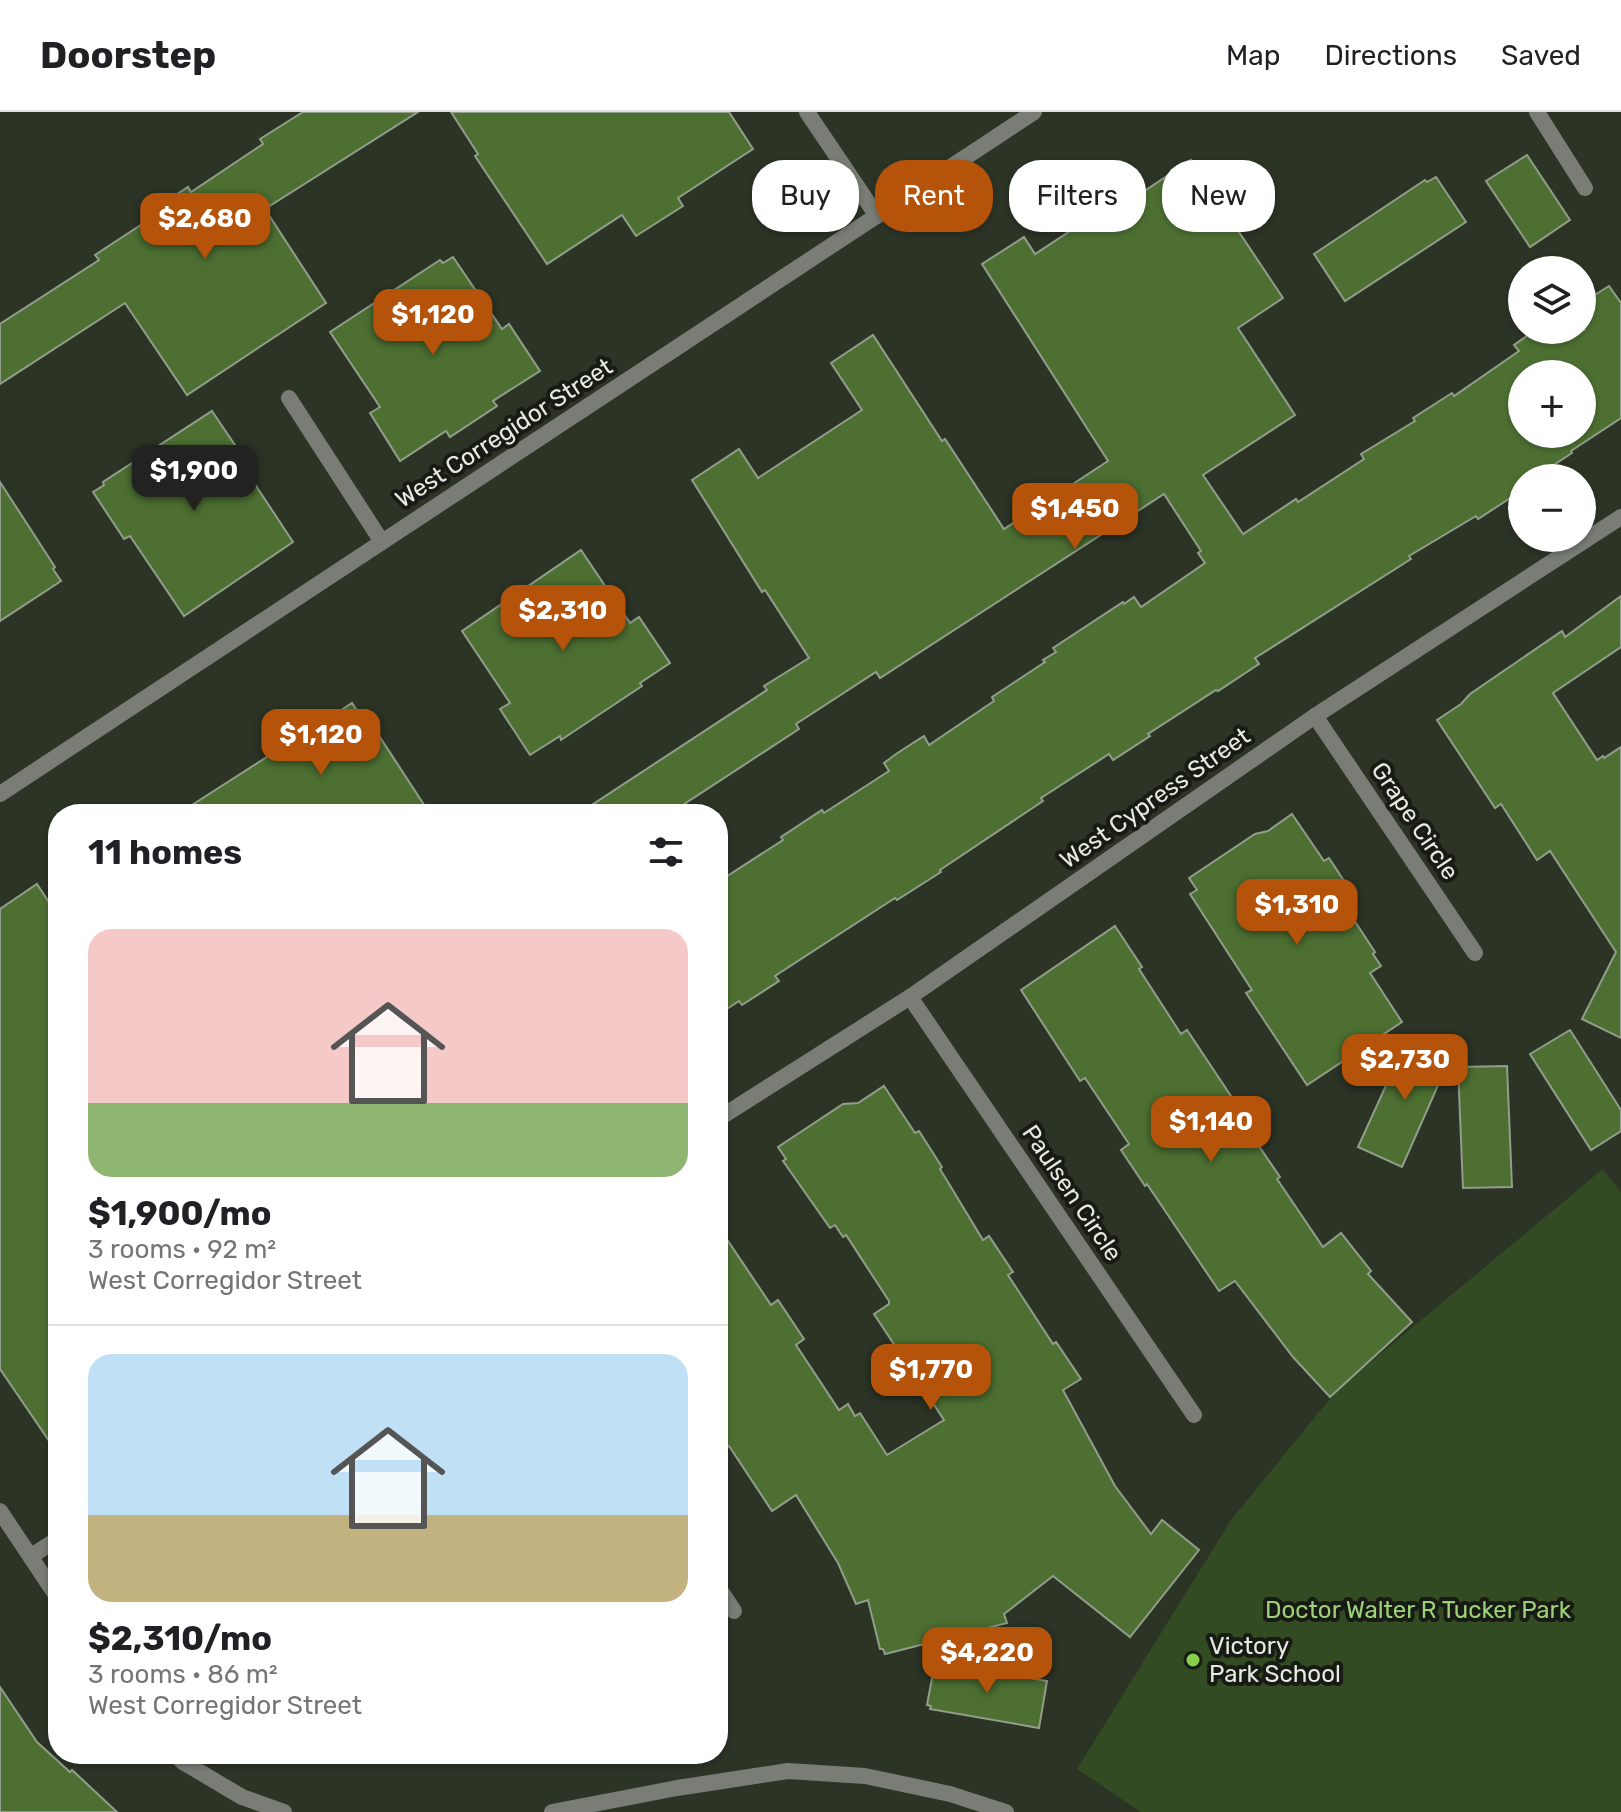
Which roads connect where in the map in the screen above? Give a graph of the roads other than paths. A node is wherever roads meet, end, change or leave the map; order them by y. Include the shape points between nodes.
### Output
1 (807, 112) edge
2 (1034, 112) edge
3 (1537, 112) edge
4 (962, 160) edge
5 (1585, 188) dead end
6 (875, 213) edge
7 (875, 217) edge
8 (289, 398) dead end
9 (1621, 517) edge
10 (382, 542) junction
11 (1315, 716) junction
12 (0, 794) edge
13 (1475, 953) dead end
14 (910, 997) junction
15 (728, 1113) edge
16 (1194, 1415) dead end
17 (0, 1511) edge
18 (48, 1545) edge
19 (31, 1556) junction
20 (48, 1582) edge
21 (728, 1602) edge
22 (734, 1611) dead end
23 (186, 1764) edge
24 (284, 1812) edge
25 (552, 1812) edge
26 (1006, 1812) edge

1 - 6 street
2 - 4 street, West Corregidor Street
3 - 5 street
7 - 10 street, West Corregidor Street
8 - 10 street
9 - 11 street, West Cypress Street
10 - 12 street, West Corregidor Street
11 - 13 street, Grape Circle
11 - 14 street, West Cypress Street
14 - 15 street, West Cypress Street
14 - 16 street, Paulsen Circle
17 - 19 street
18 - 19 street
19 - 20 street
21 - 22 street
23 - 24 street via 242,1797
25 - 26 street via 788,1771 865,1776

